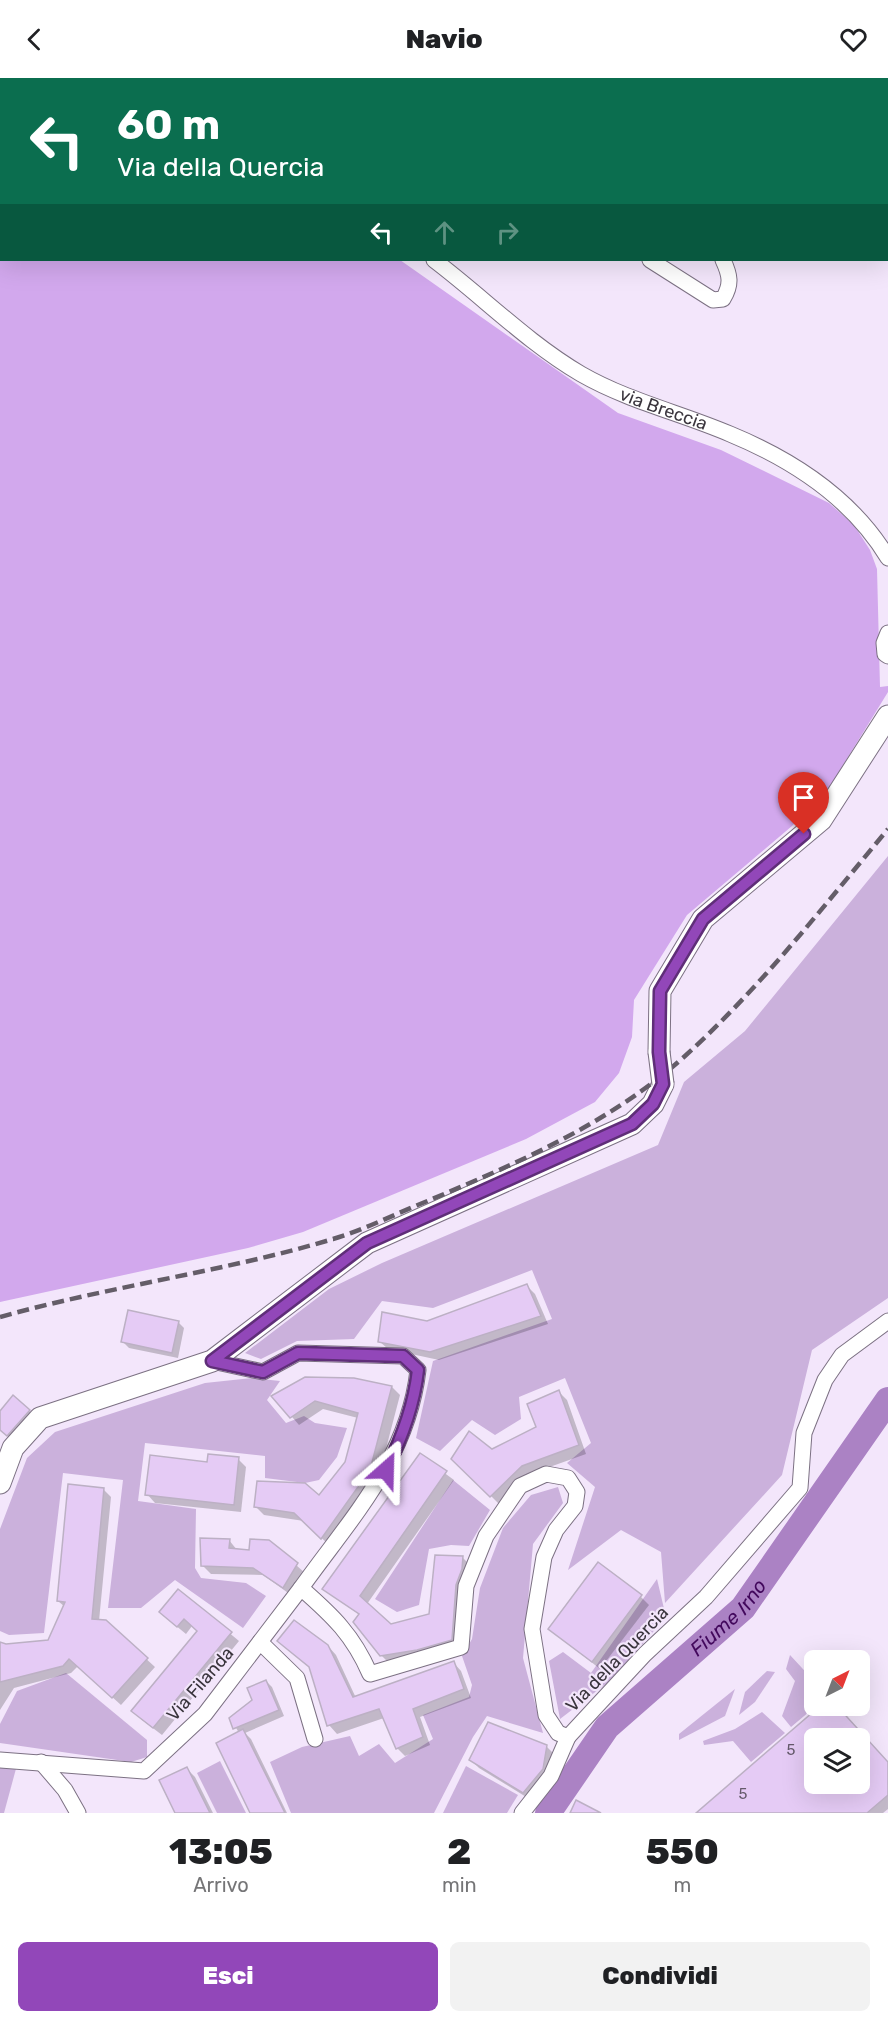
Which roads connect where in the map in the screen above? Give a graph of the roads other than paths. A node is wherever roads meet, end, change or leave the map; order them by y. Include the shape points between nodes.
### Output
1 (435, 261) edge
2 (652, 261) edge
3 (724, 261) edge
4 (888, 558) edge
5 (888, 633) edge
6 (888, 656) edge
7 (888, 716) edge
8 (888, 1322) edge
9 (212, 1361) junction
10 (6, 1443) edge
11 (0, 1483) edge
12 (302, 1588) junction
13 (260, 1642) junction
14 (568, 1737) junction
15 (315, 1739) dead end
16 (0, 1760) edge
17 (41, 1762) junction
18 (78, 1813) edge
19 (522, 1813) edge

1 - 4 street, via Breccia via 582,374 774,455 837,495 860,517
2 - 3 street via 713,300 723,299 729,289 730,274
5 - 6 street via 884,643
7 - 9 street, bridge via 821,820 703,919 660,991 663,1084 653,1104 632,1124 367,1243
8 - 14 street, Via della Quercia via 842,1355 825,1380 804,1433 800,1488 706,1597 645,1654
9 - 10 street via 40,1418
9 - 12 street via 263,1372 298,1353 403,1356 418,1370 411,1410 386,1470
10 - 11 street
12 - 13 street, Via Filanda
12 - 14 street, Via della Quercia via 346,1629 370,1674 461,1647 466,1586 486,1536 520,1486 546,1474 568,1478 577,1492 574,1506 556,1530 544,1557 532,1629 546,1715 558,1733
13 - 15 street via 297,1678
13 - 17 street, Via Filanda via 205,1714 144,1771
14 - 19 street via 550,1776
16 - 17 street, Via Filanda
17 - 18 street

